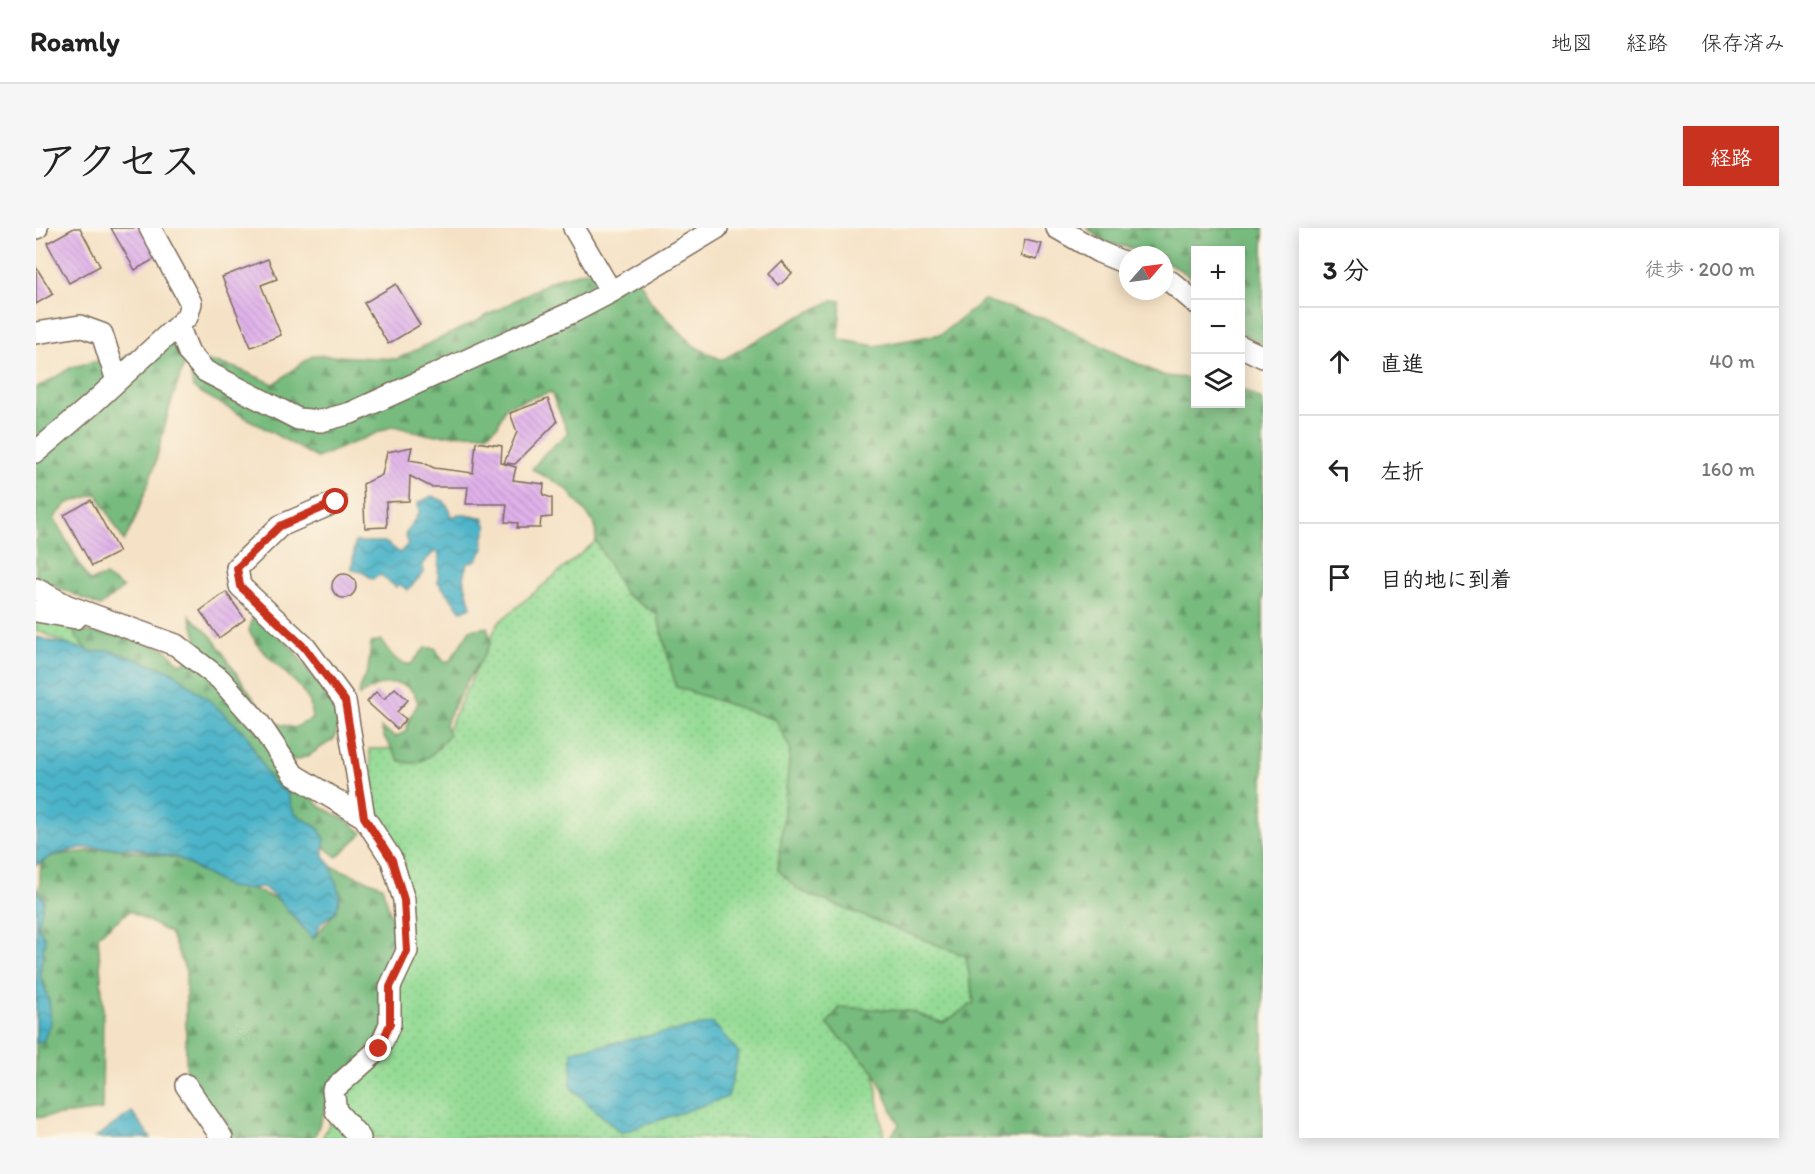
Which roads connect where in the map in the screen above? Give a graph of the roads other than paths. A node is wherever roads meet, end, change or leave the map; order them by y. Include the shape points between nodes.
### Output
1 (150, 228) edge
2 (574, 228) edge
3 (717, 228) edge
4 (1057, 228) edge
5 (1119, 260) edge
6 (1173, 283) edge
7 (611, 292) junction
8 (1193, 300) edge
9 (178, 325) junction
10 (36, 333) edge
11 (1245, 348) edge
12 (1263, 357) edge
13 (117, 381) junction
14 (36, 452) edge
15 (336, 502) dead end
16 (36, 589) edge
17 (36, 611) edge
18 (133, 630) junction
19 (364, 817) junction
20 (186, 1085) dead end
21 (222, 1138) edge
22 (360, 1138) edge

1 - 9 street via 191,303 187,317
2 - 7 street
3 - 7 street
4 - 5 street
6 - 8 street
7 - 9 street via 351,413 321,421 298,418 205,371 189,353
9 - 13 street
10 - 13 street via 80,326 102,334
11 - 12 street
13 - 14 street
15 - 19 street via 280,526 237,568 240,586 304,647 345,701
16 - 18 street via 68,606
17 - 18 street
18 - 19 street via 176,645 220,679 259,723 294,775
19 - 22 street via 392,860 404,900 407,951 390,987 390,1024 379,1049 333,1090 336,1111
20 - 21 street

